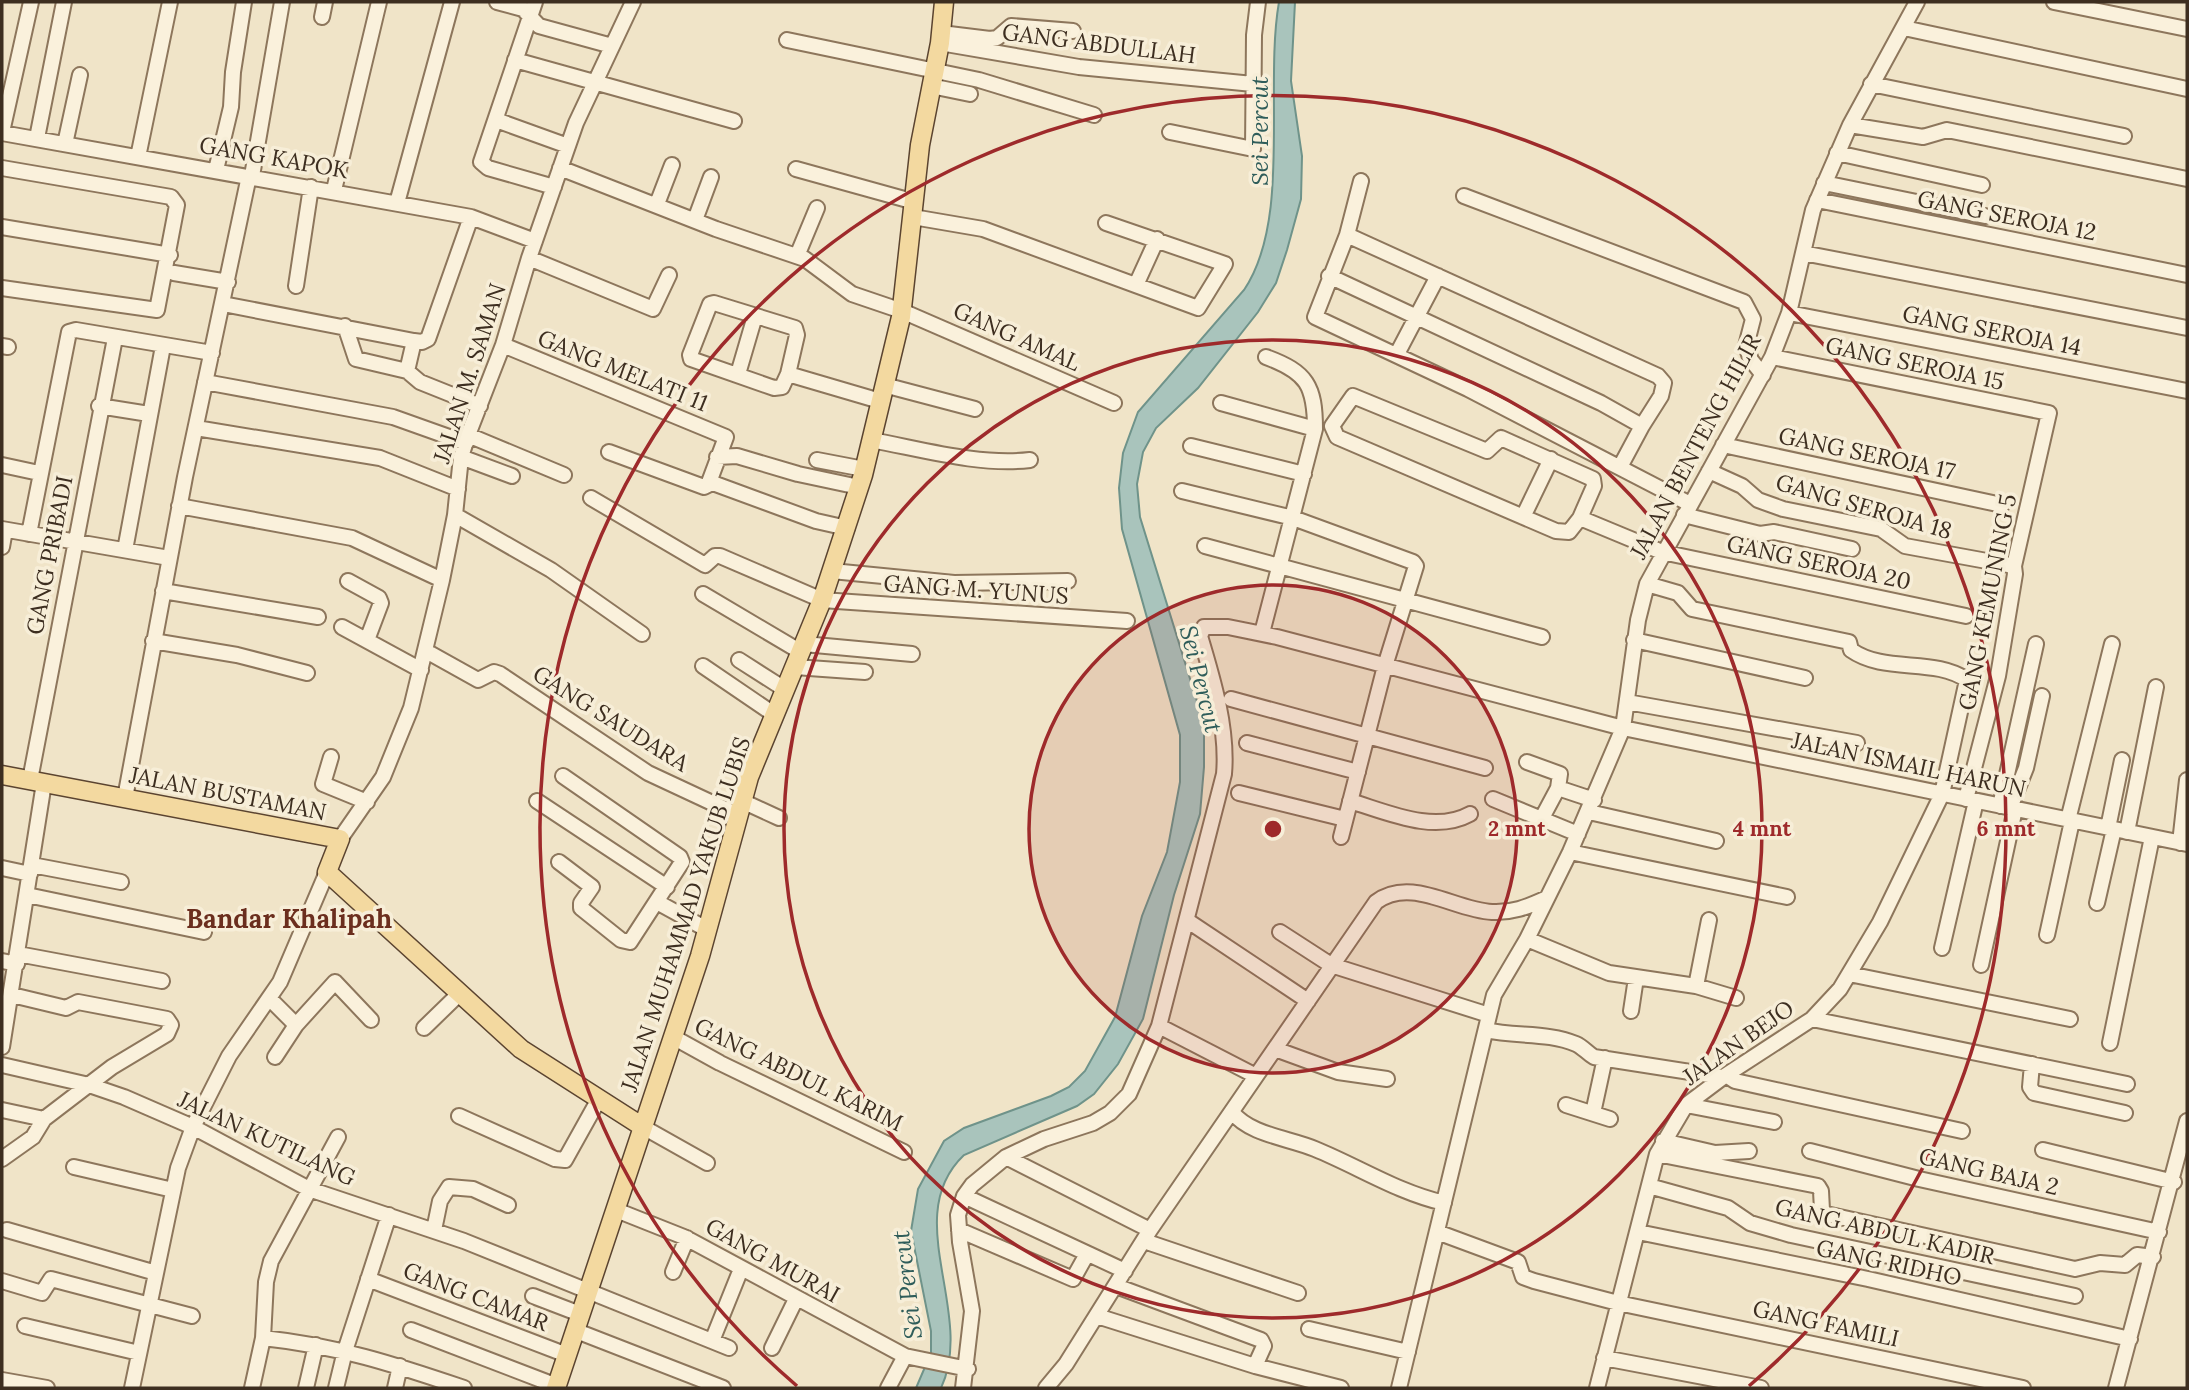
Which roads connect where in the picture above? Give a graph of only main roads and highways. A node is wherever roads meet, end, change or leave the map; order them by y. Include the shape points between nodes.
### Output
1 (944, 2) edge
2 (2, 775) edge
3 (643, 1127) junction
4 (556, 1387) edge

1 - 3 main road, JALAN MUHAMMAD YAKUB LUBIS via 920,145 902,311 864,469 822,600 749,776 708,930
2 - 3 main road, JALAN BUSTAMAN via 340,839 327,872 521,1049
3 - 4 main road, JALAN MUHAMMAD YAKUB LUBIS

